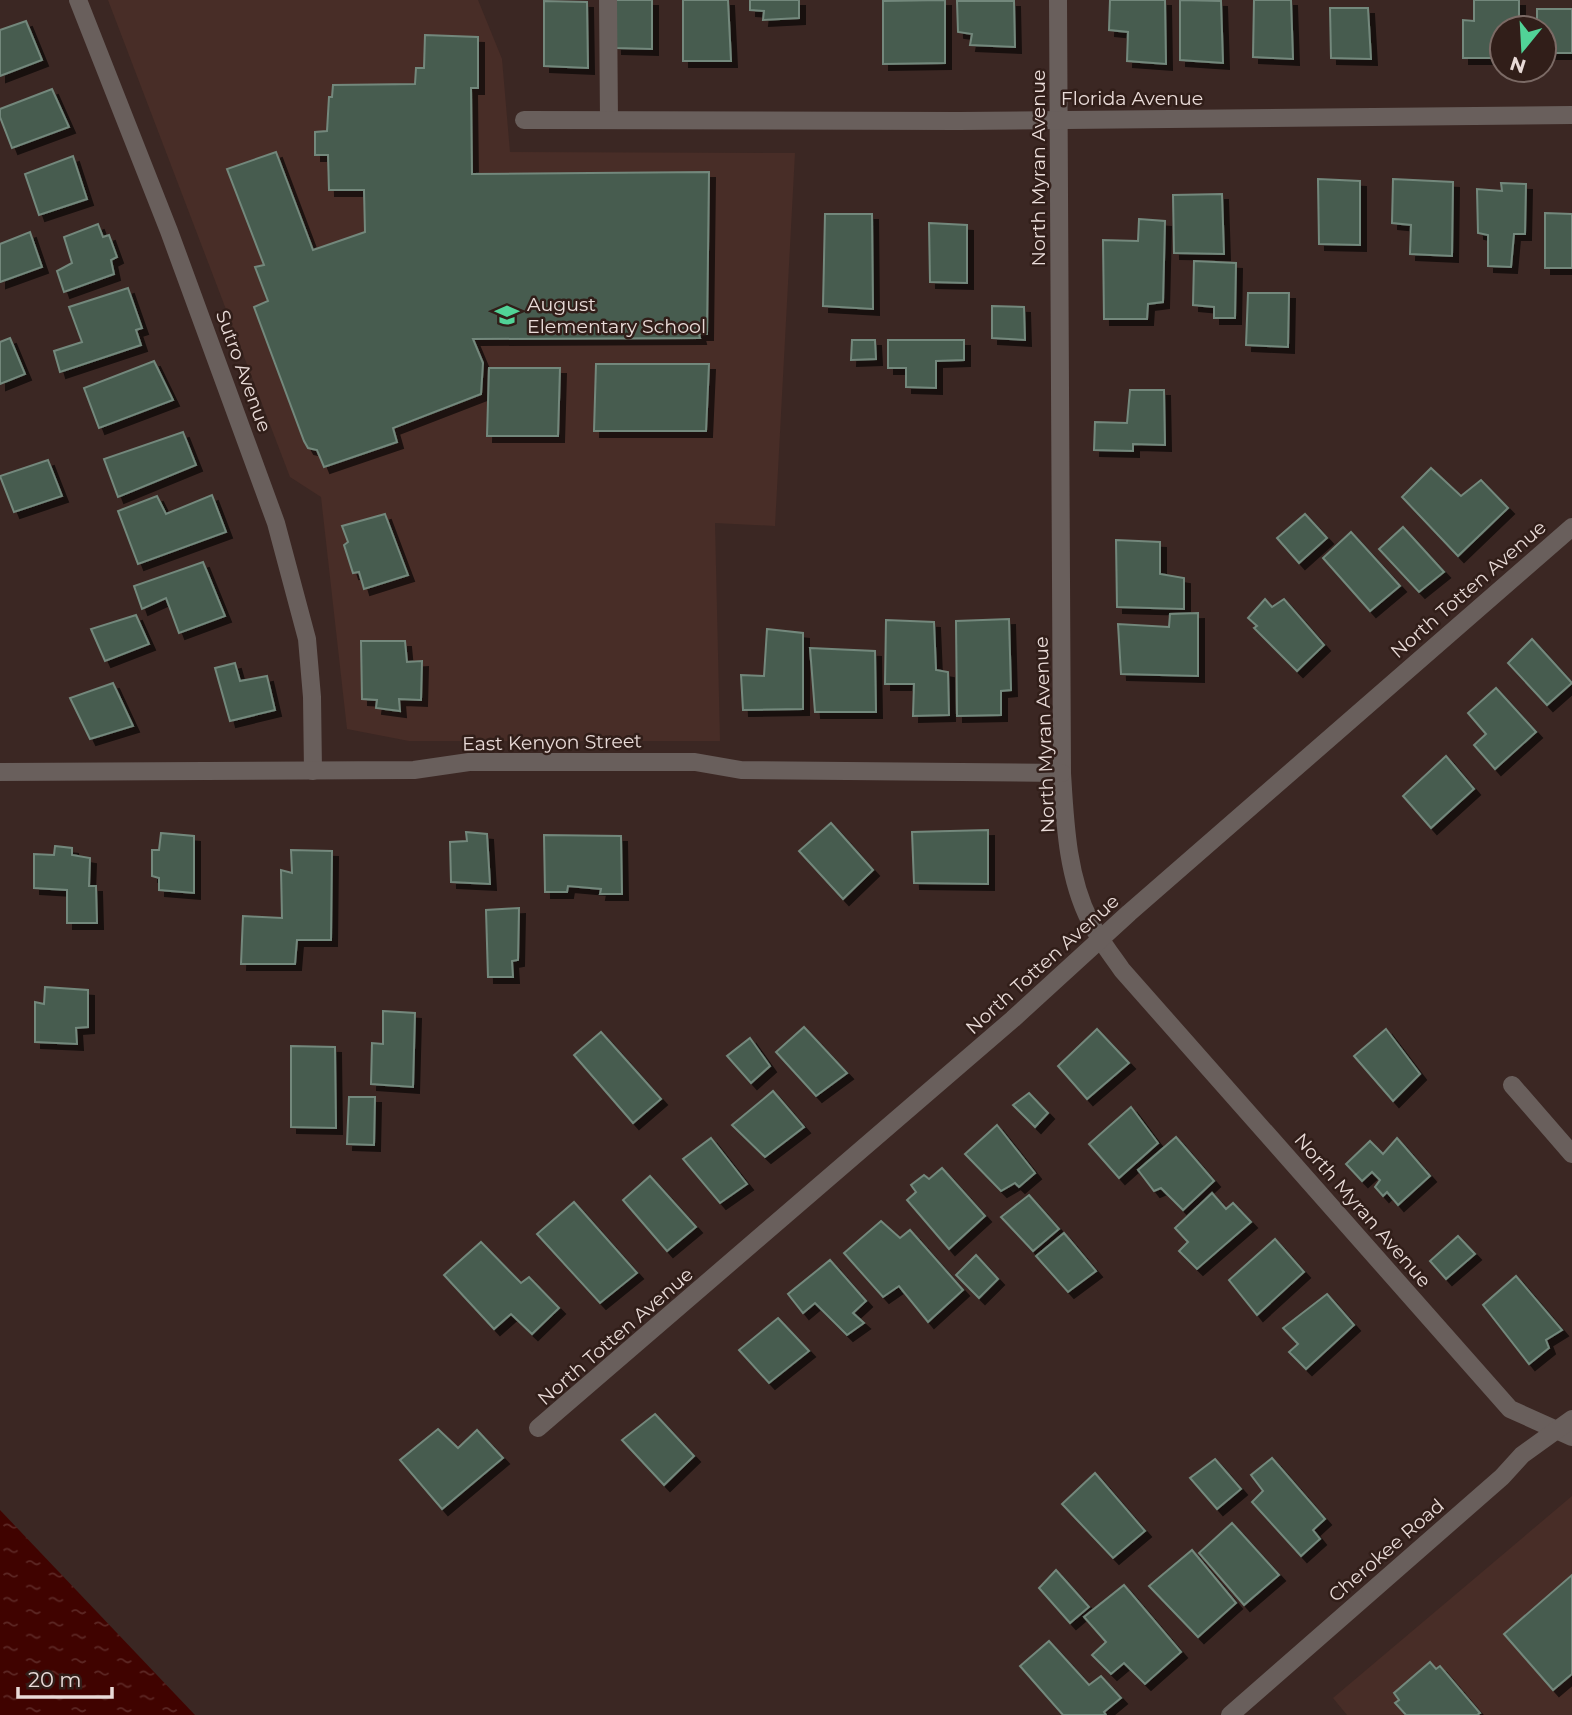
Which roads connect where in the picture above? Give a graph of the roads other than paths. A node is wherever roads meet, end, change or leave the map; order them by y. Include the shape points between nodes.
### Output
1 (78, 0) edge
2 (608, 0) edge
3 (1058, 0) edge
4 (1572, 115) edge
5 (1059, 119) junction
6 (524, 120) dead end
7 (608, 120) junction
8 (1572, 527) edge
9 (313, 771) junction
10 (0, 772) edge
11 (1062, 773) junction
12 (1101, 940) junction
13 (1512, 1086) dead end
14 (1572, 1154) edge
15 (1572, 1419) edge
16 (538, 1429) dead end
17 (1564, 1434) edge
18 (1230, 1715) edge

1 - 9 street, Sutro Avenue via 276,523 307,639
2 - 7 street
3 - 5 street, North Myran Avenue
4 - 5 street, Florida Avenue
5 - 7 street, Florida Avenue
5 - 11 street, North Myran Avenue
6 - 7 street, Florida Avenue
8 - 12 street, North Totten Avenue
9 - 10 street, East Kenyon Street
9 - 11 street, East Kenyon Street via 414,770 469,762 695,762 741,770
11 - 12 street, North Myran Avenue via 1066,834 1080,893
12 - 16 street, North Totten Avenue
12 - 17 street, North Myran Avenue via 1122,970 1510,1409
13 - 14 street
15 - 17 street, Cherokee Road
17 - 18 street, Cherokee Road via 1522,1455

